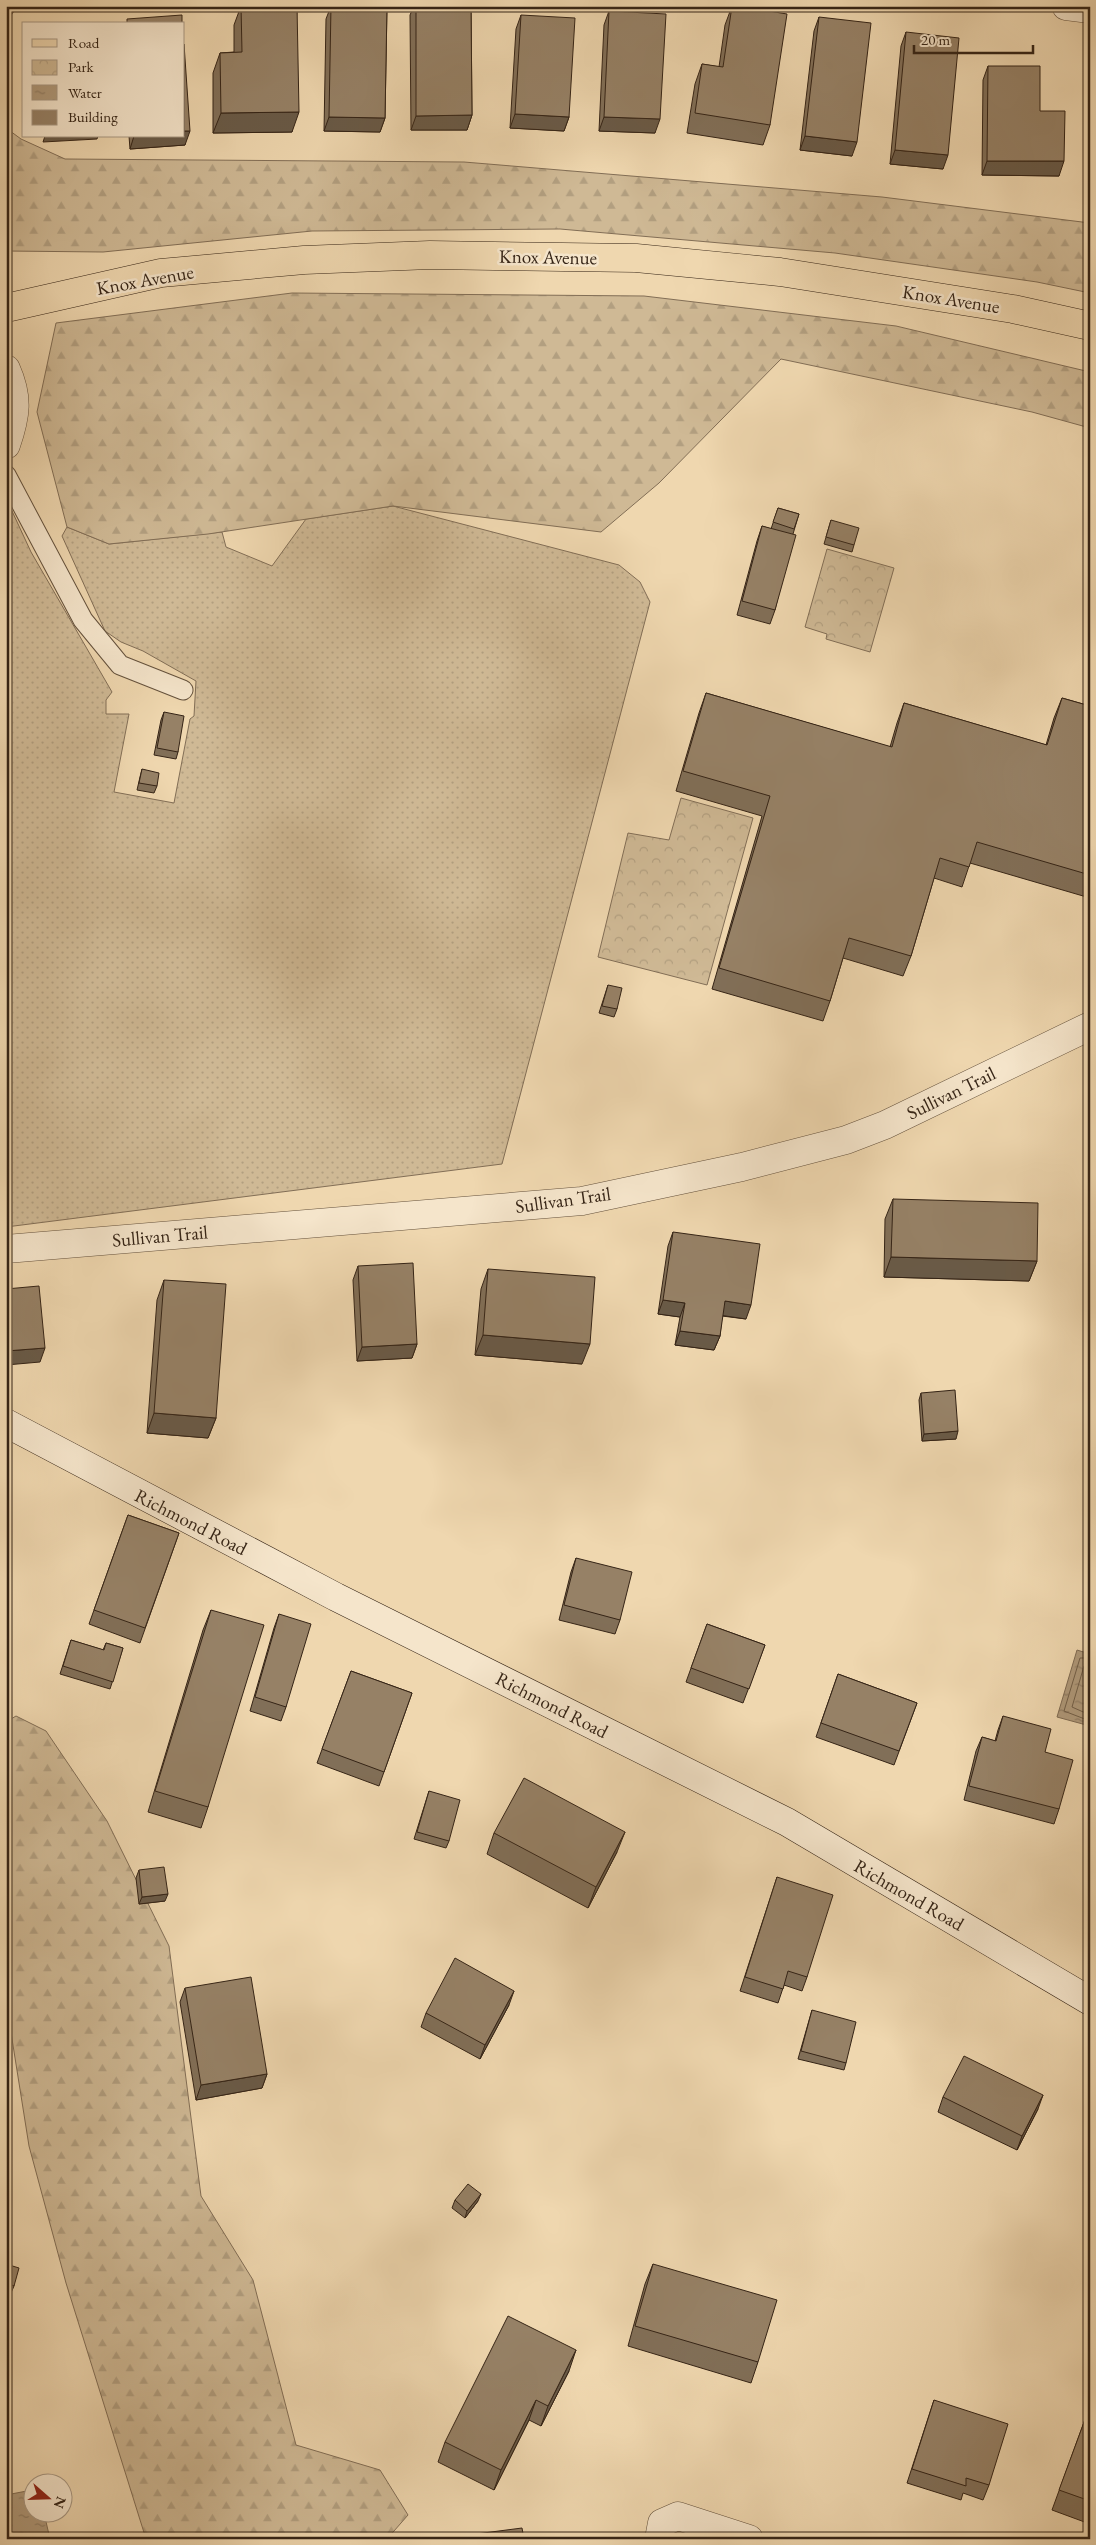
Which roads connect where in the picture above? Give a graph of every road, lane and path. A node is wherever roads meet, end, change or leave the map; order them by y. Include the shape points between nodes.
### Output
1 (1066, 6) edge
2 (1090, 9) edge
3 (6, 308) edge
4 (1090, 326) edge
5 (6, 369) edge
6 (6, 445) edge
7 (6, 475) edge
8 (183, 690) dead end
9 (1090, 1026) edge
10 (6, 1249) edge
11 (6, 1423) edge
12 (1090, 2001) edge
13 (659, 2539) edge
14 (749, 2539) edge

1 - 2 street
3 - 4 main road, Knox Avenue via 161,273 304,260 430,255 636,258 780,272 1012,309
5 - 6 street via 15,389 13,426
7 - 8 lane via 83,620 120,665
9 - 10 street, Sullivan Trail via 885,1125 846,1140 742,1168 582,1201
11 - 12 street, Richmond Road via 336,1598 787,1822
13 - 14 street via 662,2523 678,2516

